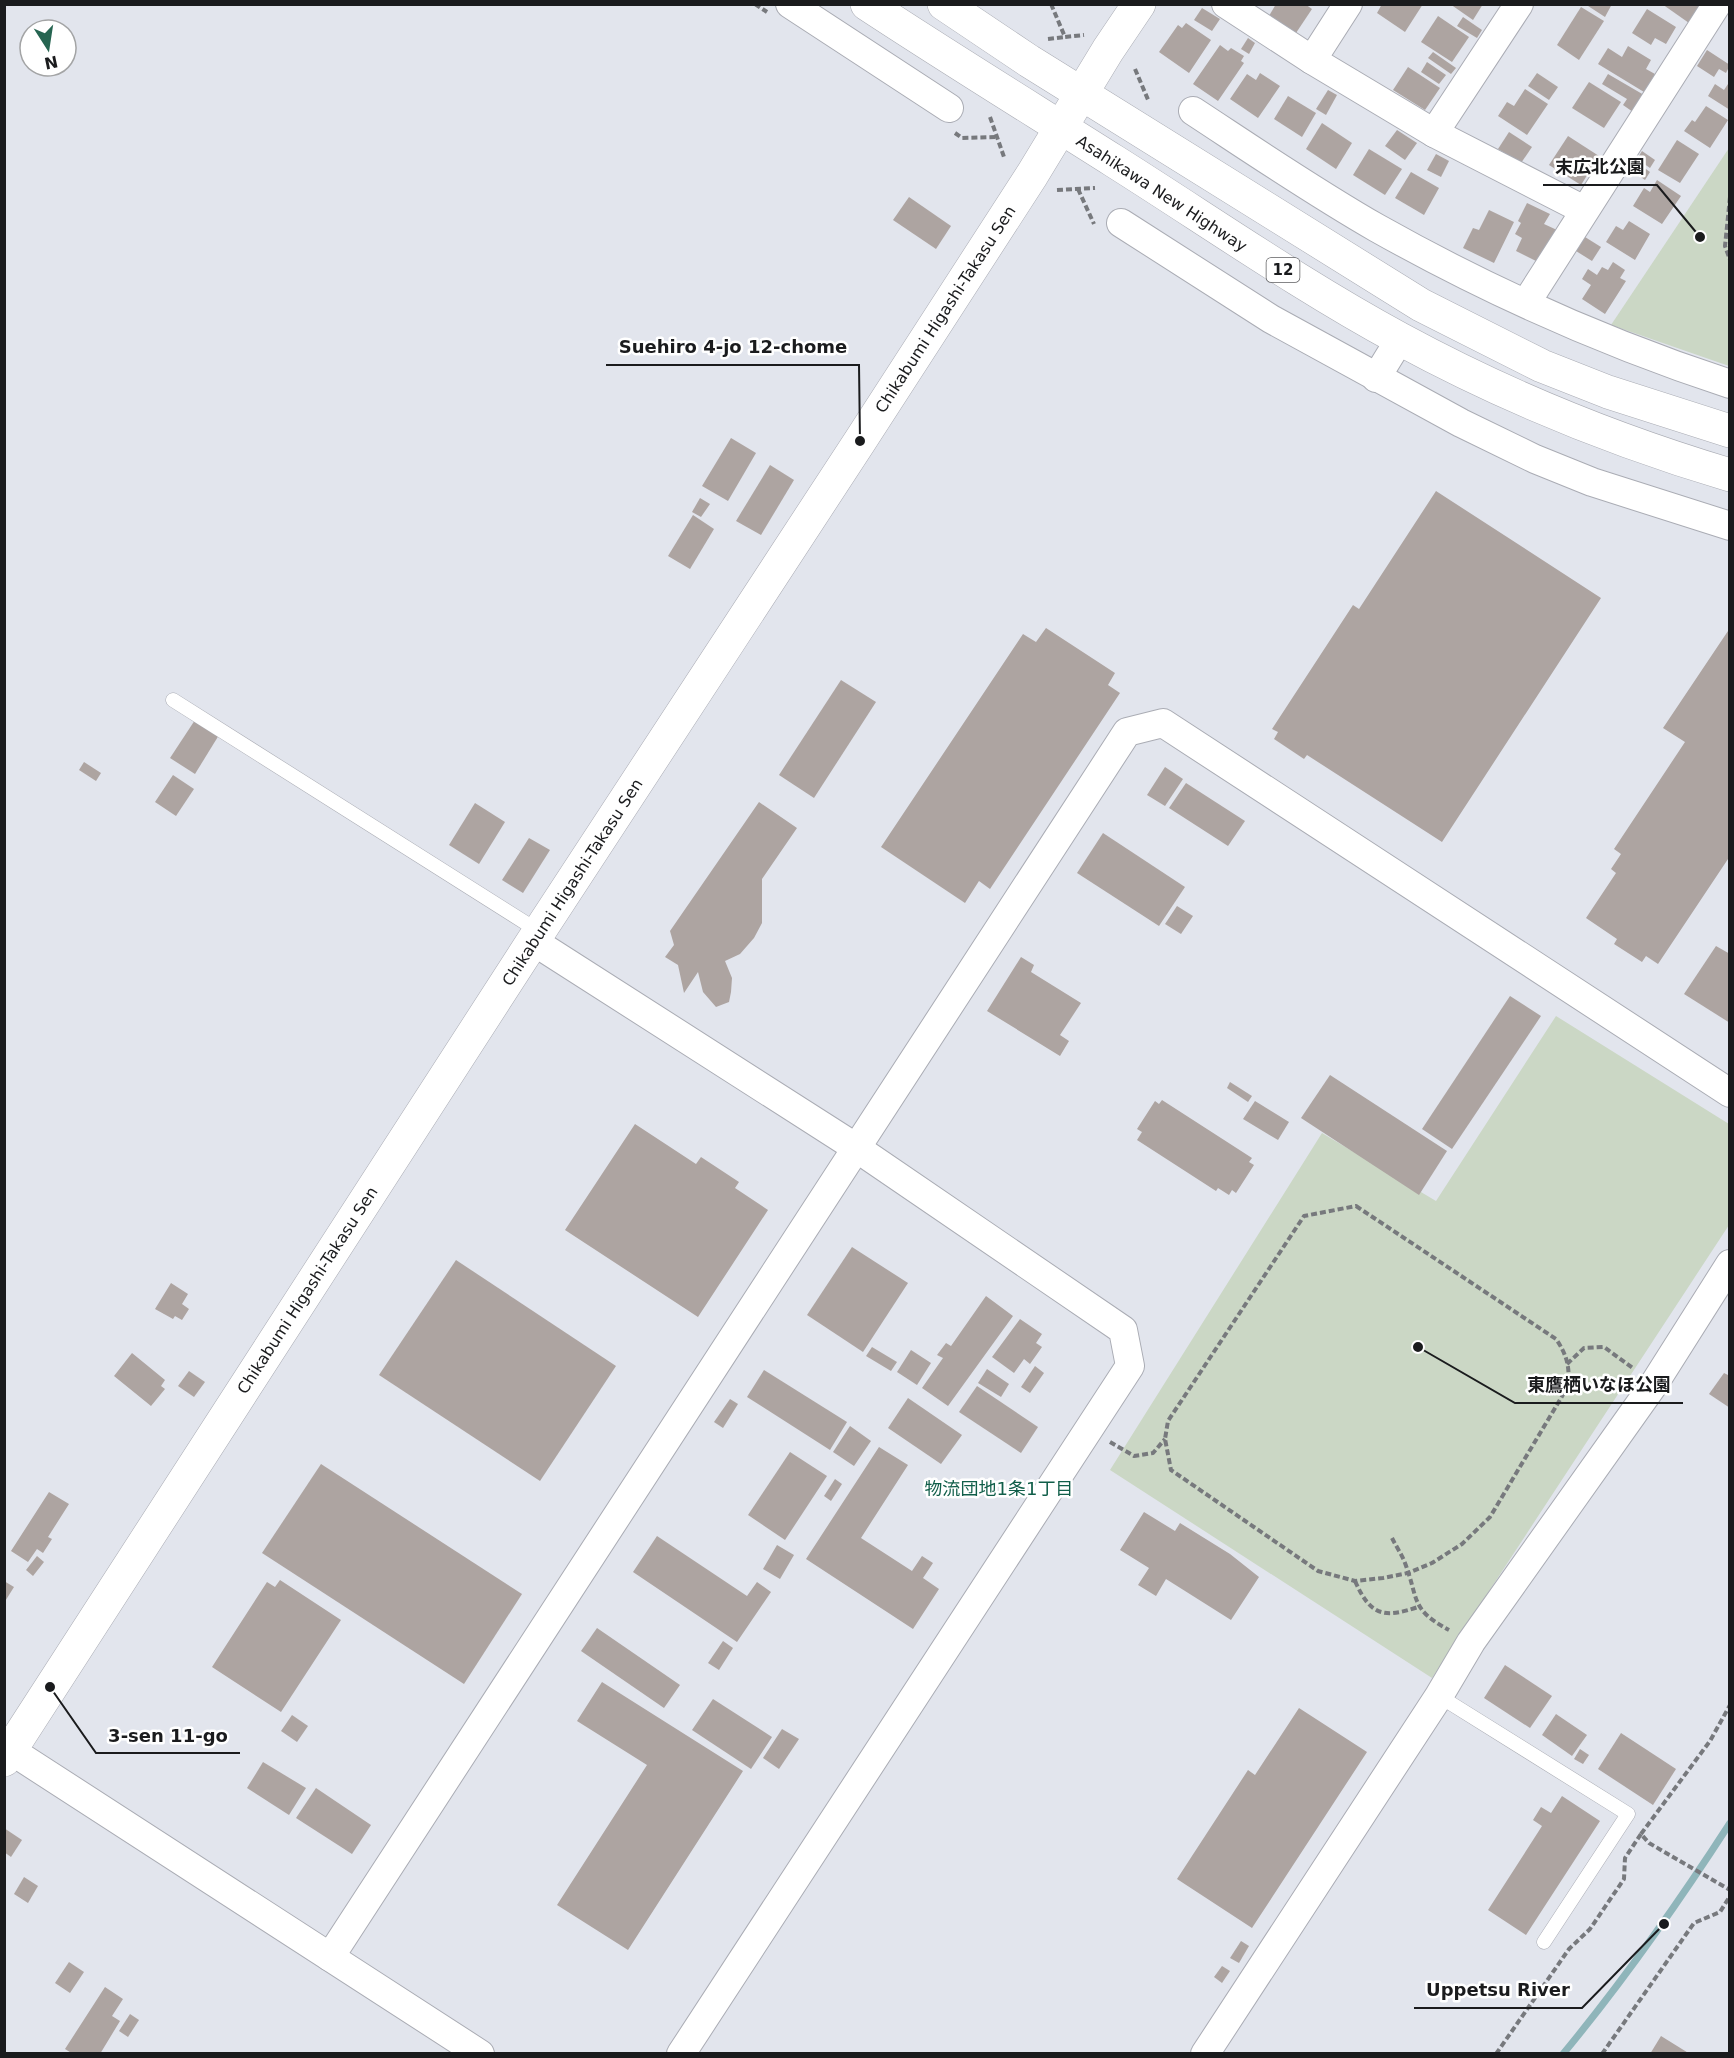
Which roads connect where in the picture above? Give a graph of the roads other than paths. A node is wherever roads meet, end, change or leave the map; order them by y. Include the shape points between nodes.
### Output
1 (790, 4) edge
2 (945, 4) edge
3 (1139, 4) edge
4 (1226, 4) edge
5 (1348, 4) edge
6 (1519, 4) edge
7 (1718, 4) edge
8 (878, 11) edge
9 (865, 52) junction
10 (1312, 60) junction
11 (1082, 94) junction
12 (949, 108) dead end
13 (1193, 111) dead end
14 (1060, 129) junction
15 (1434, 133) junction
16 (1272, 162) junction
17 (1247, 197) junction
18 (1584, 210) junction
19 (1121, 224) dead end
20 (1526, 303) junction
21 (1400, 339) junction
22 (1376, 378) junction
23 (1730, 384) edge
24 (1730, 431) edge
25 (1730, 475) edge
26 (1730, 526) edge
27 (173, 700) dead end
28 (537, 936) junction
29 (1730, 1093) edge
30 (855, 1147) junction
31 (1730, 1264) edge
32 (1439, 1696) junction
33 (7, 1752) edge
34 (1544, 1942) dead end
35 (330, 1957) junction
36 (480, 2054) edge
37 (681, 2054) edge
38 (1205, 2054) edge

1 - 9 street
2 - 11 main road, 12
3 - 11 main road, Chikabumi Higashi-Takasu Sen
4 - 10 street
5 - 10 street
6 - 15 street
7 - 18 street
8 - 9 street
8 - 14 main road, Asahikawa New Highway / 12
9 - 12 street
10 - 15 street
11 - 14 main road, Chikabumi Higashi-Takasu Sen
11 - 17 main road, 12
13 - 16 street
14 - 21 main road, Asahikawa New Highway / 12
14 - 28 main road, Chikabumi Higashi-Takasu Sen
15 - 18 street
16 - 17 street
16 - 20 street via 1378,228
17 - 24 main road, 12 via 1352,264 1479,336 1608,392
18 - 20 street
19 - 22 street via 1271,319
20 - 23 street via 1603,338
21 - 22 street
21 - 25 main road, Asahikawa New Highway / 12 via 1564,417 1630,444
22 - 26 street via 1535,459
27 - 28 lane
28 - 30 street
28 - 33 main road, Chikabumi Higashi-Takasu Sen
29 - 30 street via 1163,723 1127,732
30 - 35 street
30 - 37 street via 1123,1330 1130,1366
31 - 32 street via 1654,1384 1471,1642
32 - 34 lane via 1628,1814
32 - 38 street
33 - 35 street
35 - 36 street

